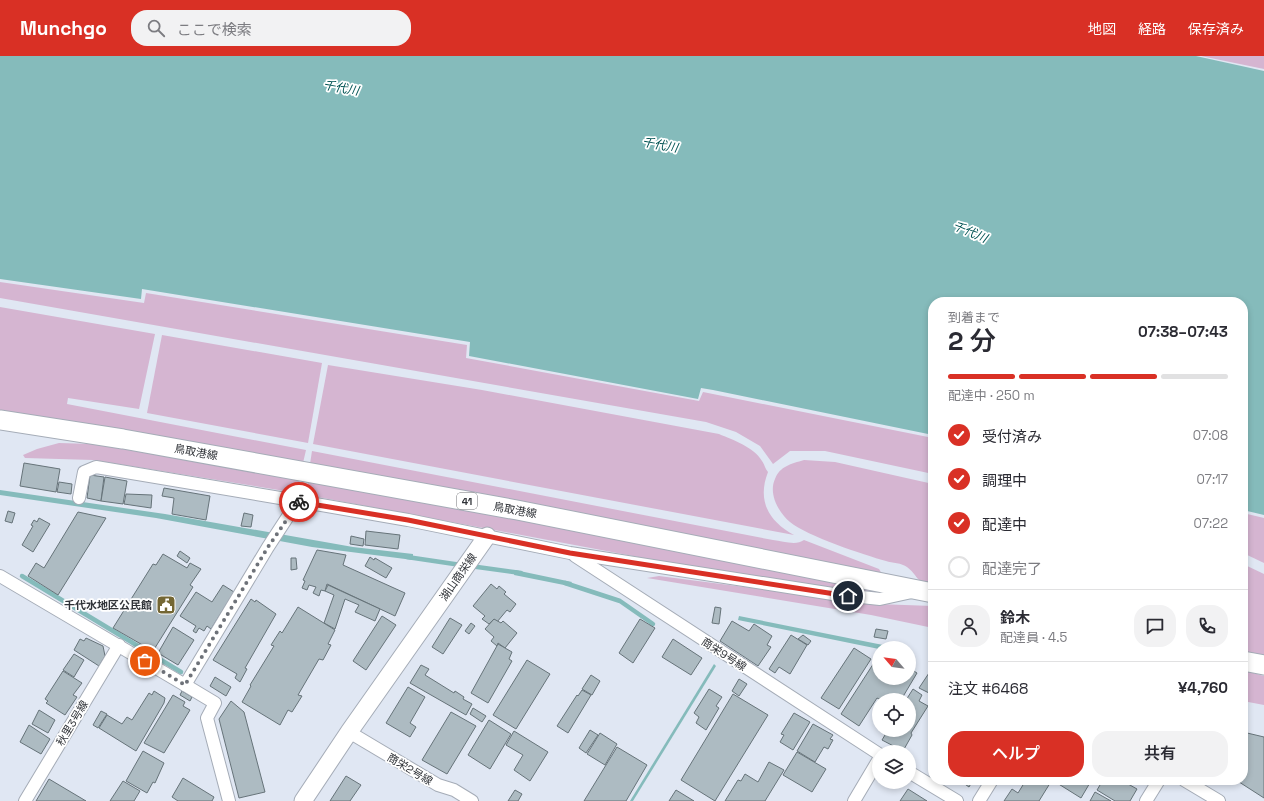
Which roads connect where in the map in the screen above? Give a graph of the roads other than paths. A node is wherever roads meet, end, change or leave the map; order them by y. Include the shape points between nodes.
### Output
1 (0, 420) edge
2 (79, 498) dead end
3 (298, 502) junction
4 (487, 536) junction
5 (570, 553) junction
6 (0, 576) edge
7 (926, 592) edge
8 (119, 645) junction
9 (1248, 662) edge
10 (1264, 665) edge
11 (185, 685) junction
12 (348, 732) junction
13 (872, 749) edge
14 (872, 771) edge
15 (916, 776) edge
16 (928, 784) edge
17 (930, 785) edge
18 (989, 785) edge
19 (1156, 785) edge
20 (1192, 785) edge
21 (25, 801) edge
22 (229, 801) edge
23 (303, 801) edge
24 (472, 801) edge
25 (854, 801) edge
26 (956, 801) edge
27 (979, 801) edge
28 (1146, 801) edge
29 (1219, 801) edge

1 - 7 main road, 鳥取港線 / 41 via 123,439 517,510
2 - 3 street via 84,472 96,467
3 - 4 street
3 - 11 street
4 - 5 street
4 - 12 street, 湖山商栄線
5 - 7 street via 840,595 880,599
5 - 13 street, 商栄9号線
6 - 8 street
8 - 11 street
8 - 21 street, 秋里3号線
9 - 10 main road
11 - 22 street via 215,703 207,718
12 - 23 street, 湖山商栄線
12 - 24 street, 商栄2号線 via 438,785 454,790
14 - 25 street
15 - 16 street
17 - 26 street
18 - 27 street
19 - 28 street
20 - 29 street

